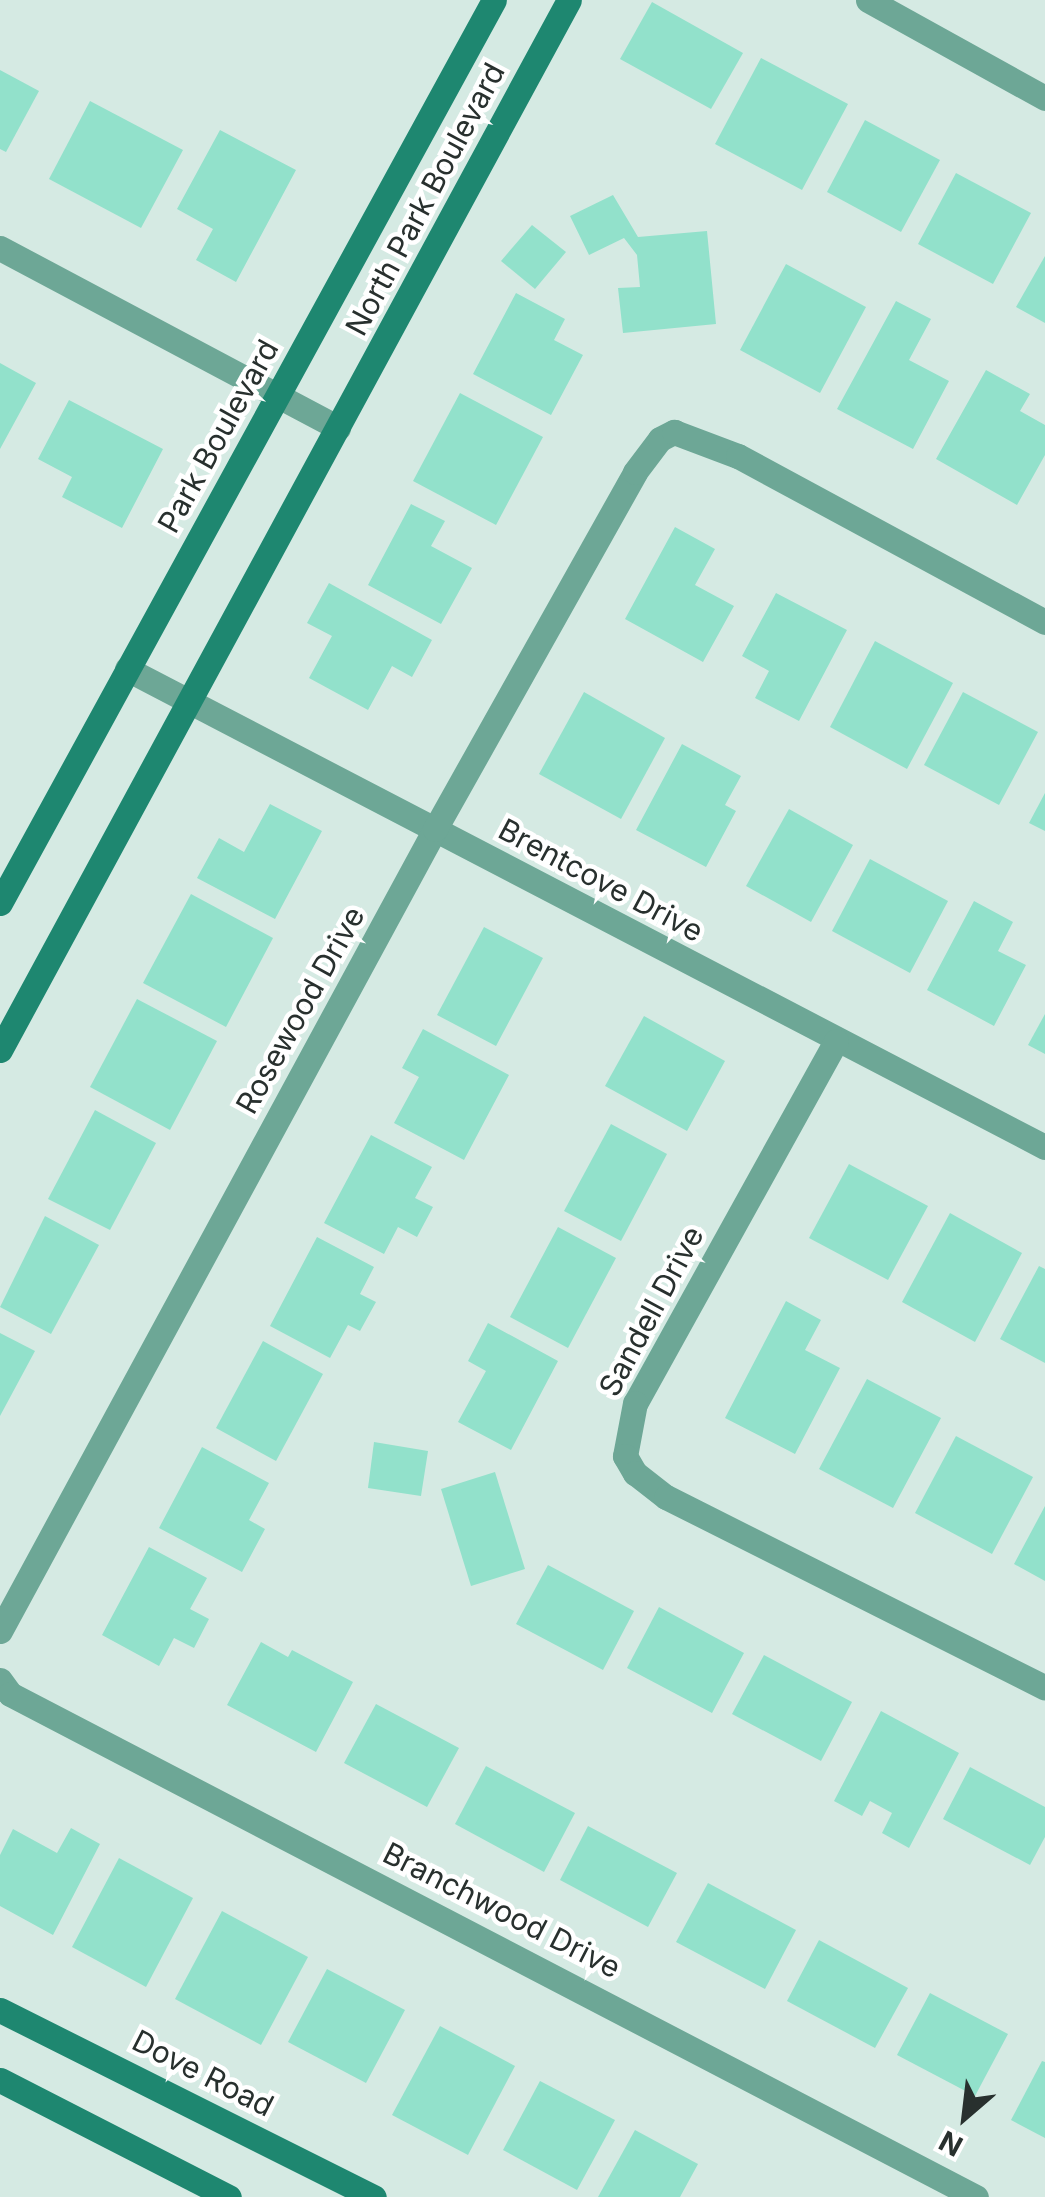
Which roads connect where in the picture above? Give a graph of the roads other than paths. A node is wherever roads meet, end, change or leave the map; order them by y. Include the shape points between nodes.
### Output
1 (494, 0) edge
2 (569, 0) edge
3 (868, 0) edge
4 (1045, 98) edge
5 (0, 248) edge
6 (277, 396) junction
7 (338, 428) junction
8 (1045, 622) edge
9 (127, 669) junction
10 (188, 702) junction
11 (435, 830) junction
12 (0, 903) edge
13 (836, 1040) junction
14 (0, 1050) edge
15 (1045, 1147) edge
16 (0, 1631) edge
17 (0, 1680) edge
18 (1045, 1688) edge
19 (0, 2010) edge
20 (0, 2080) edge
21 (229, 2197) edge
22 (374, 2197) edge
23 (976, 2197) edge

1 - 6 main road, Park Boulevard
2 - 7 main road, North Park Boulevard
3 - 4 street
5 - 6 street
6 - 7 street
6 - 9 main road, Park Boulevard
7 - 10 main road
8 - 11 street, Rosewood Drive via 738,456 674,432 660,439 635,472
9 - 10 street, Brentcove Drive
9 - 12 main road, Park Boulevard
10 - 11 street, Brentcove Drive
10 - 14 main road
11 - 13 street, Brentcove Drive
11 - 16 street, Rosewood Drive
13 - 15 street, Brentcove Drive
13 - 18 street, Sandell Drive via 635,1403 626,1456 666,1497
17 - 23 street, Branchwood Drive via 10,1694
19 - 22 main road, Dove Road
20 - 21 main road

